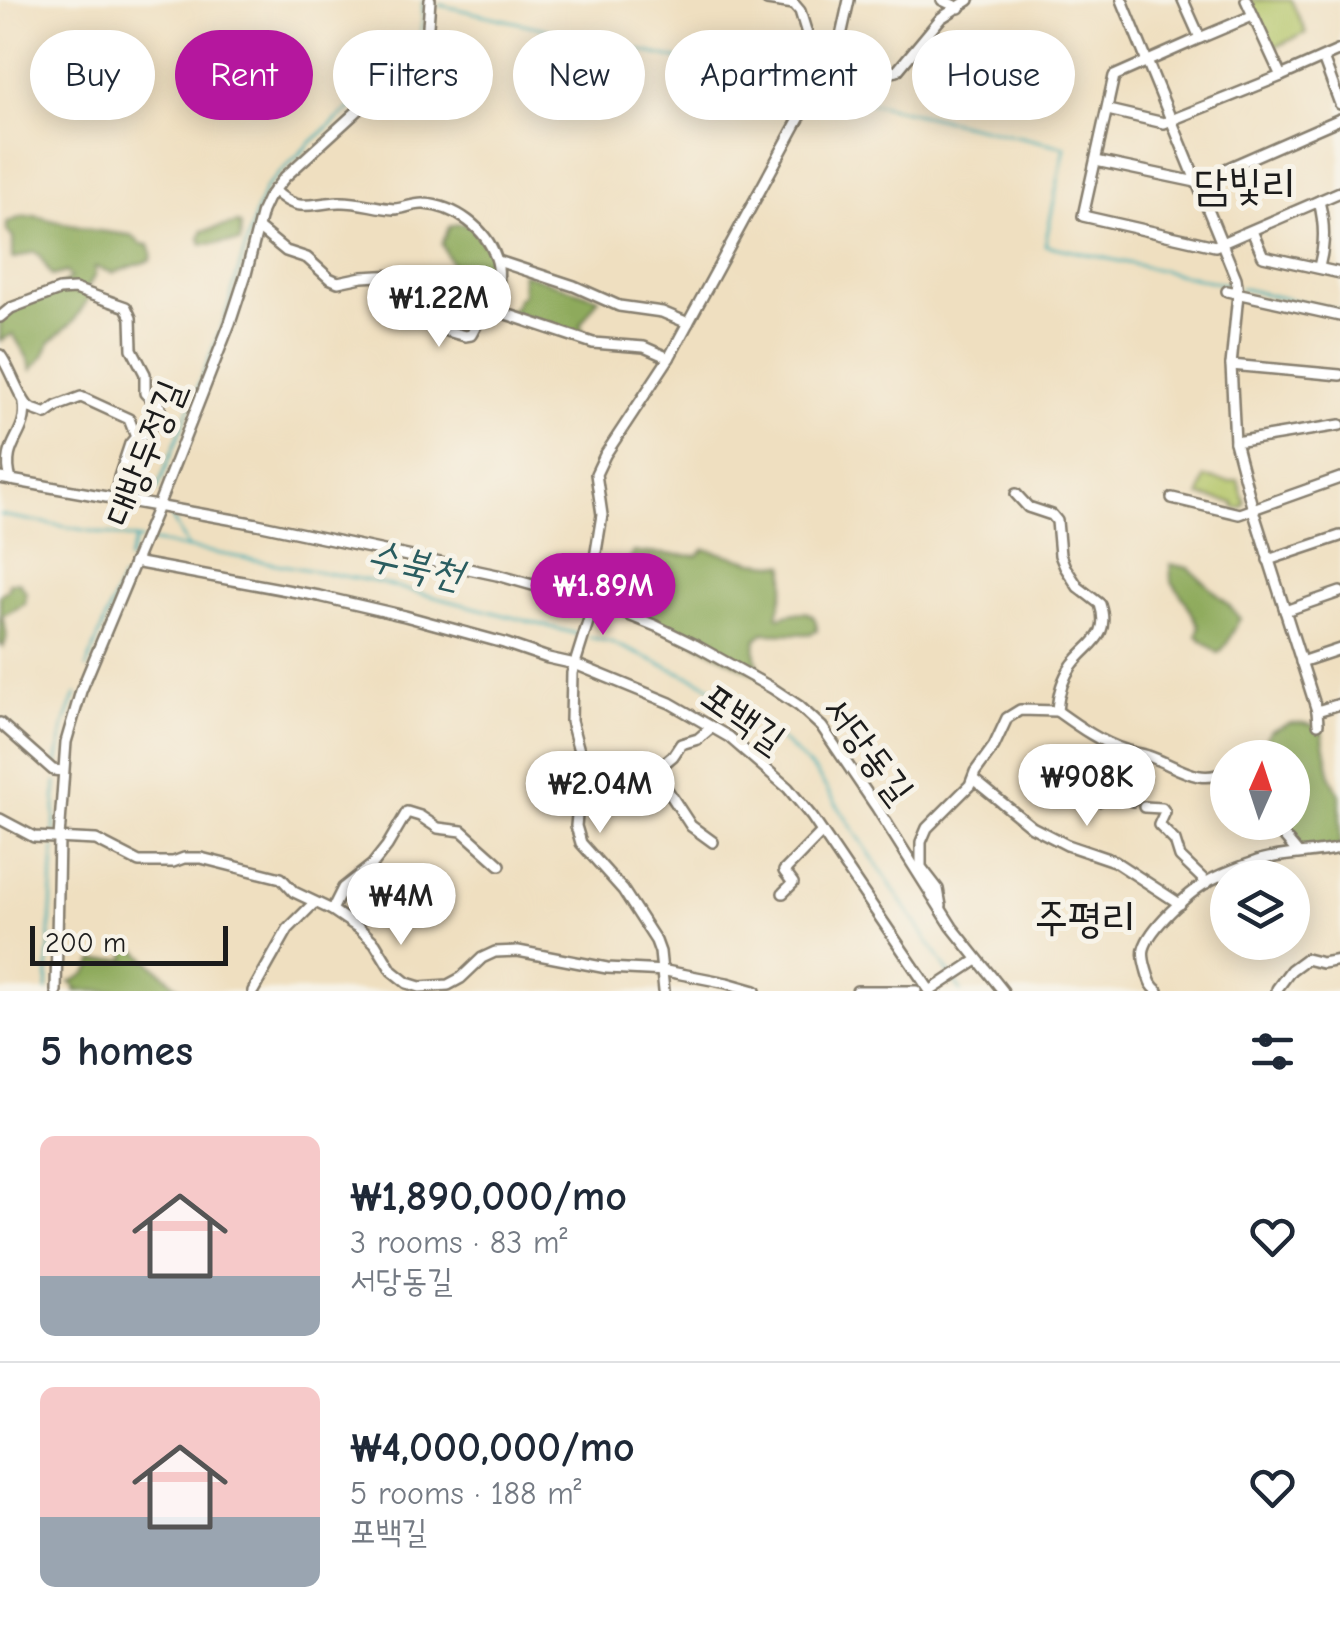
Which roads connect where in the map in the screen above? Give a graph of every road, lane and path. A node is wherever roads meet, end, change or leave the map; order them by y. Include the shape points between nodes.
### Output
1 (430, 0) edge
2 (767, 0) edge
3 (848, 0) edge
4 (942, 0) edge
5 (969, 0) edge
6 (1122, 0) edge
7 (1183, 0) edge
8 (1246, 0) edge
9 (959, 8) junction
10 (1252, 16) junction
11 (806, 30) edge
12 (842, 30) edge
13 (1200, 38) junction
14 (1340, 50) edge
15 (1323, 58) junction
16 (1146, 61) junction
17 (892, 72) edge
18 (1281, 76) junction
19 (1340, 104) edge
20 (1108, 110) junction
21 (798, 120) edge
22 (1340, 120) edge
23 (1172, 122) junction
24 (1096, 161) junction
25 (1196, 182) junction
26 (274, 190) junction
27 (1340, 192) edge
28 (1319, 201) junction
29 (258, 228) junction
30 (1252, 231) junction
31 (1222, 243) junction
32 (498, 261) junction
33 (1318, 267) junction
34 (1340, 273) edge
35 (1233, 292) junction
36 (500, 312) junction
37 (1340, 316) edge
38 (0, 317) edge
39 (688, 323) junction
40 (0, 355) edge
41 (669, 358) junction
42 (1231, 365) junction
43 (1340, 375) edge
44 (24, 402) junction
45 (1340, 425) edge
46 (136, 437) junction
47 (1235, 442) junction
48 (1340, 478) edge
49 (5, 479) edge
50 (1016, 494) dead end
51 (114, 498) junction
52 (1172, 498) dead end
53 (157, 509) junction
54 (1252, 510) junction
55 (1340, 536) edge
56 (1268, 560) junction
57 (134, 562) junction
58 (1340, 592) edge
59 (593, 604) junction
60 (1285, 611) junction
61 (1340, 649) edge
62 (575, 662) junction
63 (1301, 662) junction
64 (1340, 704) edge
65 (1057, 711) junction
66 (1317, 711) junction
67 (0, 723) edge
68 (1318, 724) dead end
69 (712, 727) junction
70 (64, 772) junction
71 (1210, 778) edge
72 (973, 779) junction
73 (1132, 800) dead end
74 (1098, 801) dead end
75 (1144, 808) dead end
76 (0, 819) edge
77 (822, 832) junction
78 (59, 838) junction
79 (1287, 840) edge
80 (713, 842) dead end
81 (1340, 848) edge
82 (1297, 852) junction
83 (500, 864) dead end
84 (1206, 883) junction
85 (783, 893) dead end
86 (314, 902) junction
87 (1180, 904) junction
88 (941, 909) junction
89 (332, 910) junction
90 (976, 960) junction
91 (1340, 960) edge
92 (662, 970) junction
93 (1277, 989) edge
94 (931, 990) edge
95 (56, 991) edge
96 (253, 991) edge
97 (664, 991) edge
98 (755, 991) edge
99 (857, 991) edge
100 (916, 991) edge
101 (1003, 991) edge
102 (1158, 991) edge

1 - 26 street, 대방두정길 via 427,39 411,62
2 - 11 street via 794,4
3 - 12 street
4 - 9 street
5 - 9 street
6 - 16 street
7 - 13 street
8 - 10 street
9 - 17 street via 940,18
10 - 13 street
10 - 18 street
13 - 16 street
14 - 15 street
15 - 18 street
15 - 19 street
16 - 20 street via 1114,76
16 - 23 street
18 - 23 street
20 - 23 street
20 - 24 street
21 - 39 street
22 - 25 street
23 - 25 street
24 - 25 street
24 - 31 street via 1084,216
25 - 31 street
26 - 29 street, 대방두정길
26 - 32 street via 286,202 307,206 446,209 470,222
27 - 28 street
28 - 30 street
28 - 33 street via 1325,223
29 - 36 street via 338,282 397,275 444,331 471,334 481,315
29 - 53 street, 대방두정길 via 230,324
30 - 31 street
30 - 33 street via 1263,256
31 - 35 street via 1236,278
32 - 36 street
32 - 39 street via 619,306
33 - 34 street
35 - 37 street
35 - 42 street
36 - 41 street
38 - 46 street via 59,290 126,307 145,392 161,411 146,434
39 - 41 street
40 - 44 street
41 - 59 street via 596,474 602,515
42 - 43 street
42 - 47 street
44 - 46 street via 46,414 80,397 130,419
44 - 49 street
45 - 47 street
46 - 51 street
47 - 54 street
48 - 54 street
49 - 51 street, 서당동길
50 - 65 street via 1057,521 1065,567 1103,615 1099,636 1066,674
51 - 53 street, 서당동길
52 - 54 street via 1239,514
53 - 57 street, 대방두정길
53 - 59 street, 서당동길 via 366,546
54 - 56 street
55 - 56 street
56 - 60 street
57 - 62 street, 포백길 via 384,611
57 - 70 street, 대방두정길 via 81,691
58 - 60 street
59 - 62 street
59 - 88 street, 서당동길 via 695,645 799,706 837,748
60 - 63 street
61 - 63 street
62 - 69 street, 포백길
62 - 92 street via 571,721 582,762 578,836 656,941
63 - 66 street
64 - 66 street
65 - 71 street via 1109,744
65 - 72 street via 1012,712
66 - 68 street
67 - 70 street via 53,770
69 - 77 street, 포백길 via 788,788
69 - 80 street via 681,744 655,772 691,826
70 - 78 street, 대방두정길
72 - 87 street via 1032,827 1114,861
72 - 88 street via 922,842 922,867 938,889
73 - 74 street via 1110,790
75 - 84 street via 1166,812 1159,825
76 - 78 street via 34,837
77 - 85 street via 784,870 793,883
77 - 94 street, 포백길
78 - 86 street via 96,840 138,862 201,858 248,869 281,878
78 - 95 street, 대방두정길
79 - 82 street
81 - 82 street
82 - 84 street
83 - 89 street via 460,830 438,828 407,812
84 - 87 street
86 - 89 street
86 - 96 street via 288,929
87 - 102 street via 1144,947
88 - 90 street, 서당동길
89 - 92 street via 375,943 392,971 420,987 448,986 482,958 506,951
90 - 94 street
90 - 101 street, 서당동길
91 - 93 street via 1306,959
92 - 97 street
92 - 98 street
99 - 100 street

